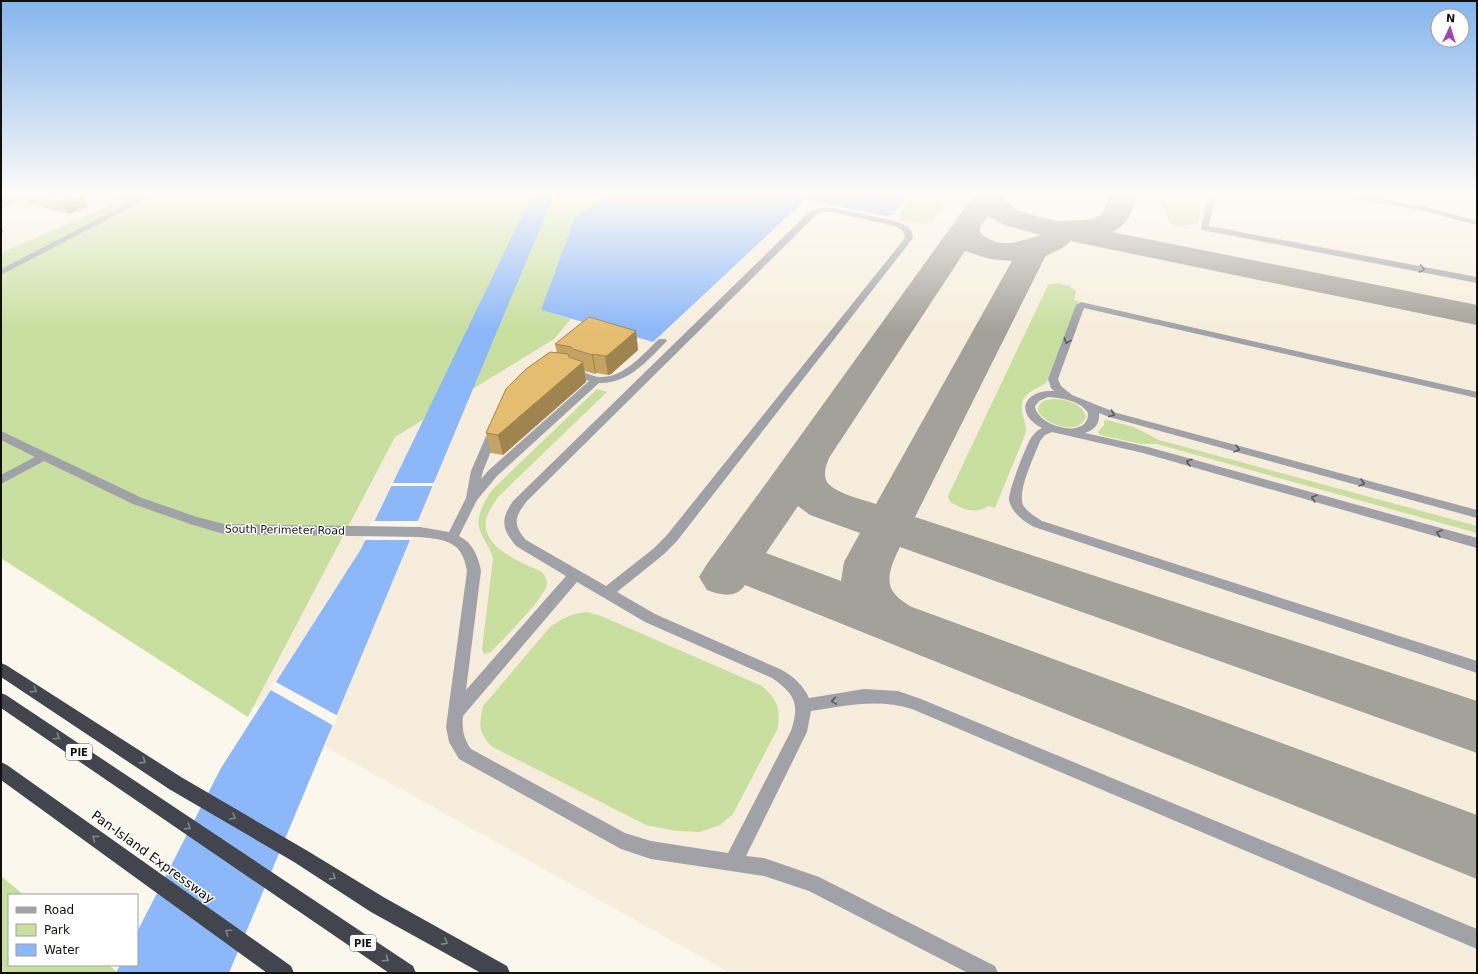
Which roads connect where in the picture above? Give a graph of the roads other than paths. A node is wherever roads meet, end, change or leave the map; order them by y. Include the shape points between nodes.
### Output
1 (61, 240) edge
2 (785, 240) edge
3 (907, 240) edge
4 (1270, 240) edge
5 (1, 272) edge
6 (1477, 280) edge
7 (662, 341) dead end
8 (571, 370) edge
9 (596, 380) junction
10 (1477, 396) edge
11 (1072, 397) junction
12 (498, 419) edge
13 (1055, 429) junction
14 (1, 435) edge
15 (44, 456) junction
16 (1, 480) edge
17 (472, 498) junction
18 (1477, 514) edge
19 (452, 538) junction
20 (1477, 543) edge
21 (575, 574) junction
22 (607, 593) junction
23 (1477, 667) edge
24 (1, 669) edge
25 (1, 700) edge
26 (803, 706) junction
27 (456, 714) junction
28 (1, 770) edge
29 (733, 863) junction
30 (1477, 939) edge
31 (284, 973) edge
32 (406, 973) edge
33 (500, 973) edge
34 (988, 973) edge

1 - 5 lane
2 - 21 lane via 515,507 509,526 521,543
3 - 22 lane via 672,538
4 -> 6 lane
7 - 9 lane via 624,374 611,379
8 - 9 lane
9 - 17 lane via 493,473
10 -> 11 lane via 1081,305 1053,379 1056,388
11 - 13 lane via 1091,410 1094,421 1090,427 1082,430 1072,432
11 - 13 lane via 1044,395 1034,399 1030,404 1033,416 1040,423
11 -> 18 lane via 1113,415
12 - 17 lane via 477,471
20 -> 13 lane via 1144,450
13 - 23 lane via 1041,433 1035,440 1015,494 1015,502 1020,511 1038,524
14 - 15 lane, South Perimeter Road
15 - 16 lane
15 - 19 lane, South Perimeter Road via 144,504 194,522 224,529 420,532
17 - 19 lane
19 - 27 lane via 465,546 470,553 474,571
21 - 22 lane
21 - 27 lane
22 - 26 lane via 661,624 777,674 798,691
24 -> 33 highway via 175,783 378,905
25 -> 32 highway, PIE
26 - 29 lane via 803,721 799,732
30 -> 26 lane via 916,704 898,698 864,696
27 - 29 lane via 454,727 457,742 465,754 621,840 651,850
31 -> 28 highway, Pan-Island Expressway
29 - 34 lane via 764,867 813,883

